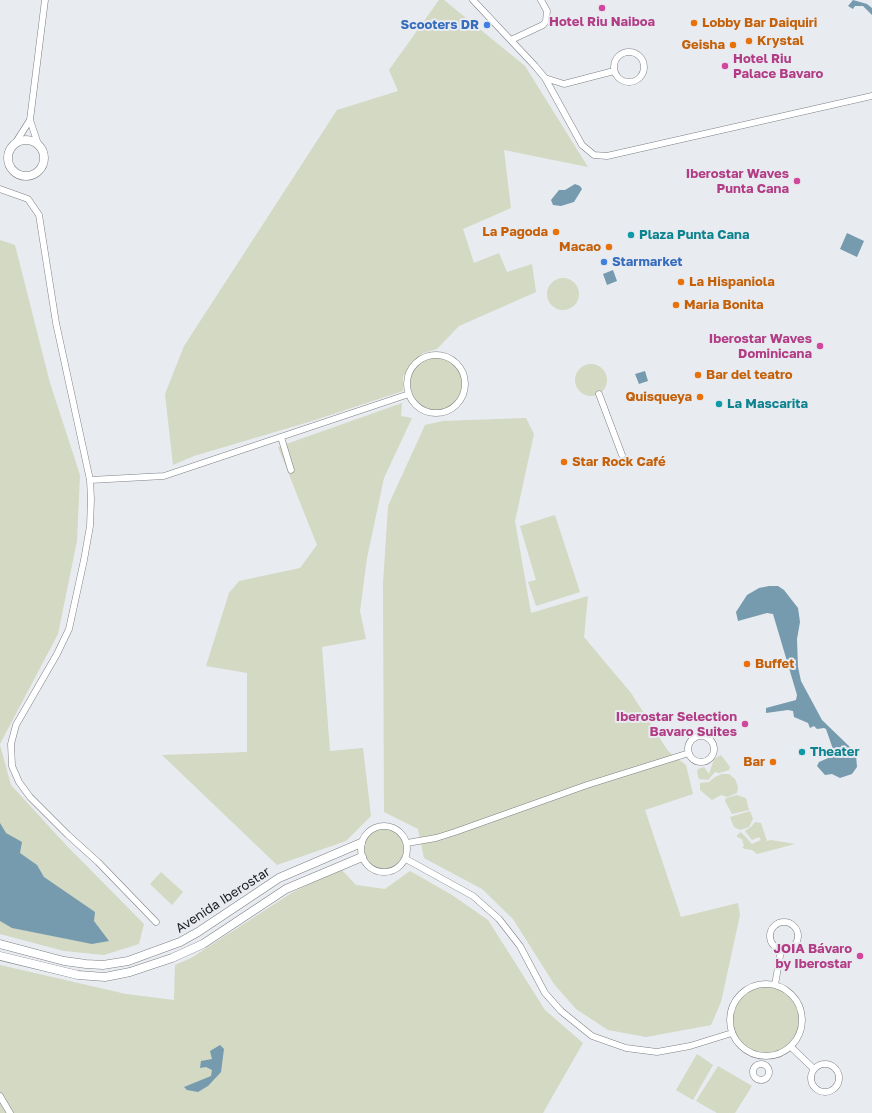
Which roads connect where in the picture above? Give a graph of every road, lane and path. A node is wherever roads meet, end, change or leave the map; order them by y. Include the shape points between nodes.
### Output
1 (45, 0) edge
2 (474, 0) edge
3 (541, 0) edge
4 (511, 40) junction
5 (614, 71) junction
6 (545, 78) junction
7 (872, 96) edge
8 (30, 120) junction
9 (16, 142) junction
10 (38, 144) junction
11 (4, 164) edge
12 (0, 189) edge
13 (409, 394) junction
14 (599, 394) dead end
15 (281, 437) junction
16 (622, 455) dead end
17 (290, 470) dead end
18 (90, 480) junction
19 (689, 752) junction
20 (361, 843) junction
21 (407, 843) junction
22 (362, 858) junction
23 (406, 859) junction
24 (156, 922) dead end
25 (0, 944) edge
26 (781, 950) junction
27 (0, 956) edge
28 (775, 985) junction
29 (732, 1033) junction
30 (791, 1047) junction
31 (764, 1057) junction
32 (760, 1064) dead end
33 (814, 1069) junction
34 (0, 1096) edge
35 (10, 1113) edge

1 - 8 street
2 - 4 street
3 - 4 street via 547,11 543,25
4 - 6 street
5 - 5 street via 620,79 630,82 642,74 644,65 639,56 625,52 617,57
5 - 6 street via 564,84
6 - 7 street via 582,145 594,155 606,156
8 - 9 street
8 - 10 street
9 - 10 street via 27,140
9 - 11 street
10 - 11 street via 44,160 38,171 33,174 21,175
12 - 18 street via 28,199 39,215 56,323
13 - 13 street via 417,406 424,410 440,413 448,410 462,398 465,389 462,370 448,357 438,355 422,359 408,378
13 - 15 street
14 - 16 street
15 - 17 street
15 - 18 street via 164,476
18 - 24 street via 90,526 69,629 16,725 11,744 12,766 30,797
19 - 19 street via 696,761 705,761 712,755 714,746 708,738 699,737 691,741
19 - 21 street via 455,832
20 - 21 street via 370,830 384,826 398,831
20 - 22 street
20 - 25 street, Avenida Iberostar via 279,878 198,932 180,942 128,962 103,965 64,961
21 - 23 street
22 - 23 street via 372,870 387,873 395,870
22 - 27 street, Avenida Iberostar via 286,889 203,944 130,972 105,977 78,975
23 - 29 street via 473,896 499,918 520,946 545,993 561,1011 592,1036 626,1048 657,1052 690,1046
26 - 26 street via 792,948 798,936 796,928 784,922 772,927 769,936 774,947
26 - 28 street
28 - 29 street via 756,985 740,994 733,1004 730,1016
28 - 30 street via 795,998 801,1009 801,1033
29 - 31 street via 742,1048
30 - 31 street via 776,1056
30 - 33 street
31 - 32 street
33 - 33 street via 812,1083 819,1091 826,1093 834,1090 839,1084 838,1070 832,1066 819,1065
34 - 35 street

